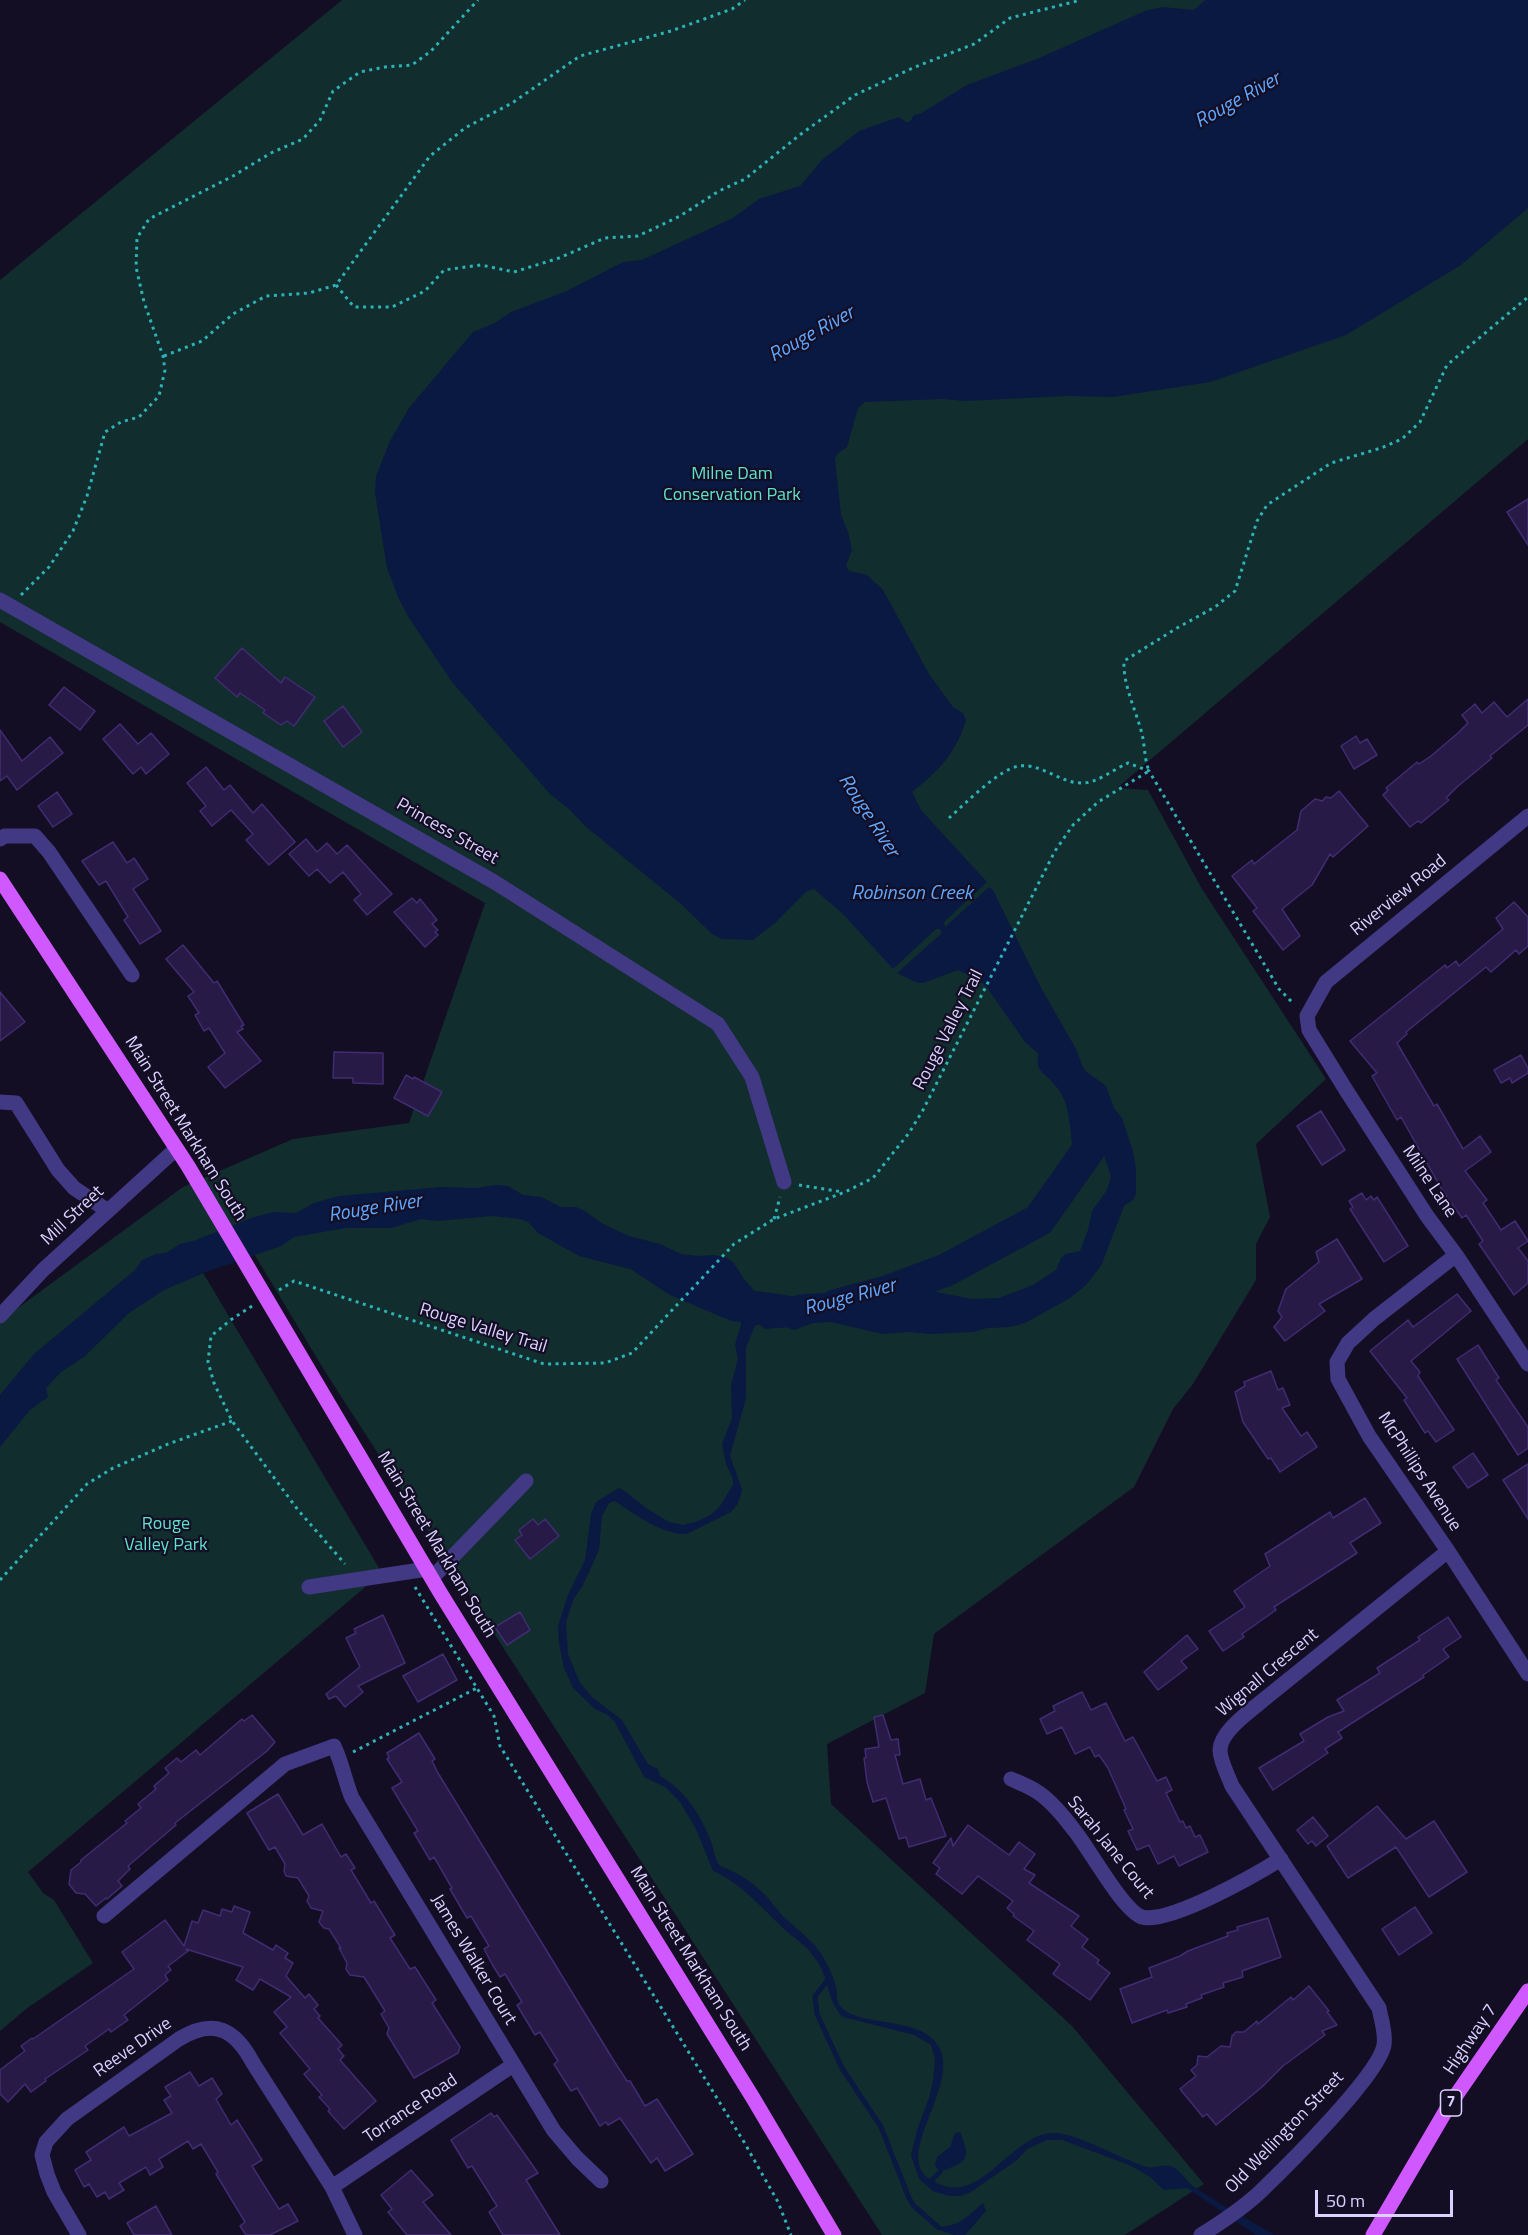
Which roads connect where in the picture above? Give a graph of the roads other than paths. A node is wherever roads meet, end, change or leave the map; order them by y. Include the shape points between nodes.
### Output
1 (5, 602) edge
2 (1528, 816) edge
3 (0, 838) edge
4 (0, 879) edge
5 (132, 975) dead end
6 (1306, 1016) joint
7 (0, 1102) edge
8 (176, 1149) junction
9 (784, 1182) road end
10 (108, 1211) junction
11 (1456, 1255) junction
12 (0, 1316) edge
13 (1528, 1364) edge
14 (526, 1481) dead end
15 (1448, 1551) junction
16 (430, 1573) junction
17 (309, 1587) dead end
18 (1527, 1670) edge
19 (1011, 1779) dead end
20 (1281, 1859) junction
21 (104, 1916) dead end
22 (1528, 1991) edge
23 (513, 2064) junction
24 (601, 2181) dead end
25 (332, 2187) junction
26 (79, 2235) edge
27 (355, 2235) edge
28 (834, 2235) edge
29 (1201, 2235) edge
30 (1373, 2235) edge

1 - 9 street, Princess Street via 496,883 718,1024 752,1077
2 - 6 street, Riverview Road via 1326,982
3 - 5 street via 35,836
4 - 8 main road, Main Street Markham South
6 - 11 street, Milne Lane via 1309,1030 1346,1090
7 - 10 street via 16,1103 58,1170 74,1188
8 - 10 street, Mill Street
8 - 16 main road, Main Street Markham South
10 - 12 street, Mill Street via 43,1270
11 - 13 street, Milne Lane
11 - 15 street, McPhillips Avenue via 1374,1318 1348,1343 1337,1362 1338,1379 1369,1436
14 - 16 street
15 - 18 street, McPhillips Avenue
15 - 20 street, Wignall Crescent via 1262,1701 1221,1740 1220,1752 1232,1786
16 - 17 street
16 - 28 main road, Main Street Markham South
19 - 20 street, Sarah Jane Court via 1047,1801 1075,1831 1121,1896 1143,1917 1158,1918 1174,1912 1240,1884
20 - 29 street, Old Wellington Street via 1379,2008 1384,2045 1353,2095 1260,2192
21 - 23 street, James Walker Court via 285,1764 337,1752 352,1798
22 - 30 main road, Highway 7 / 7 via 1448,2108
23 - 24 street, James Walker Court via 554,2131
23 - 25 street, Torrance Road
25 - 26 street, Reeve Drive via 243,2044 210,2027 193,2030 67,2119 46,2142 42,2155 47,2174
25 - 27 street, Reeve Drive

